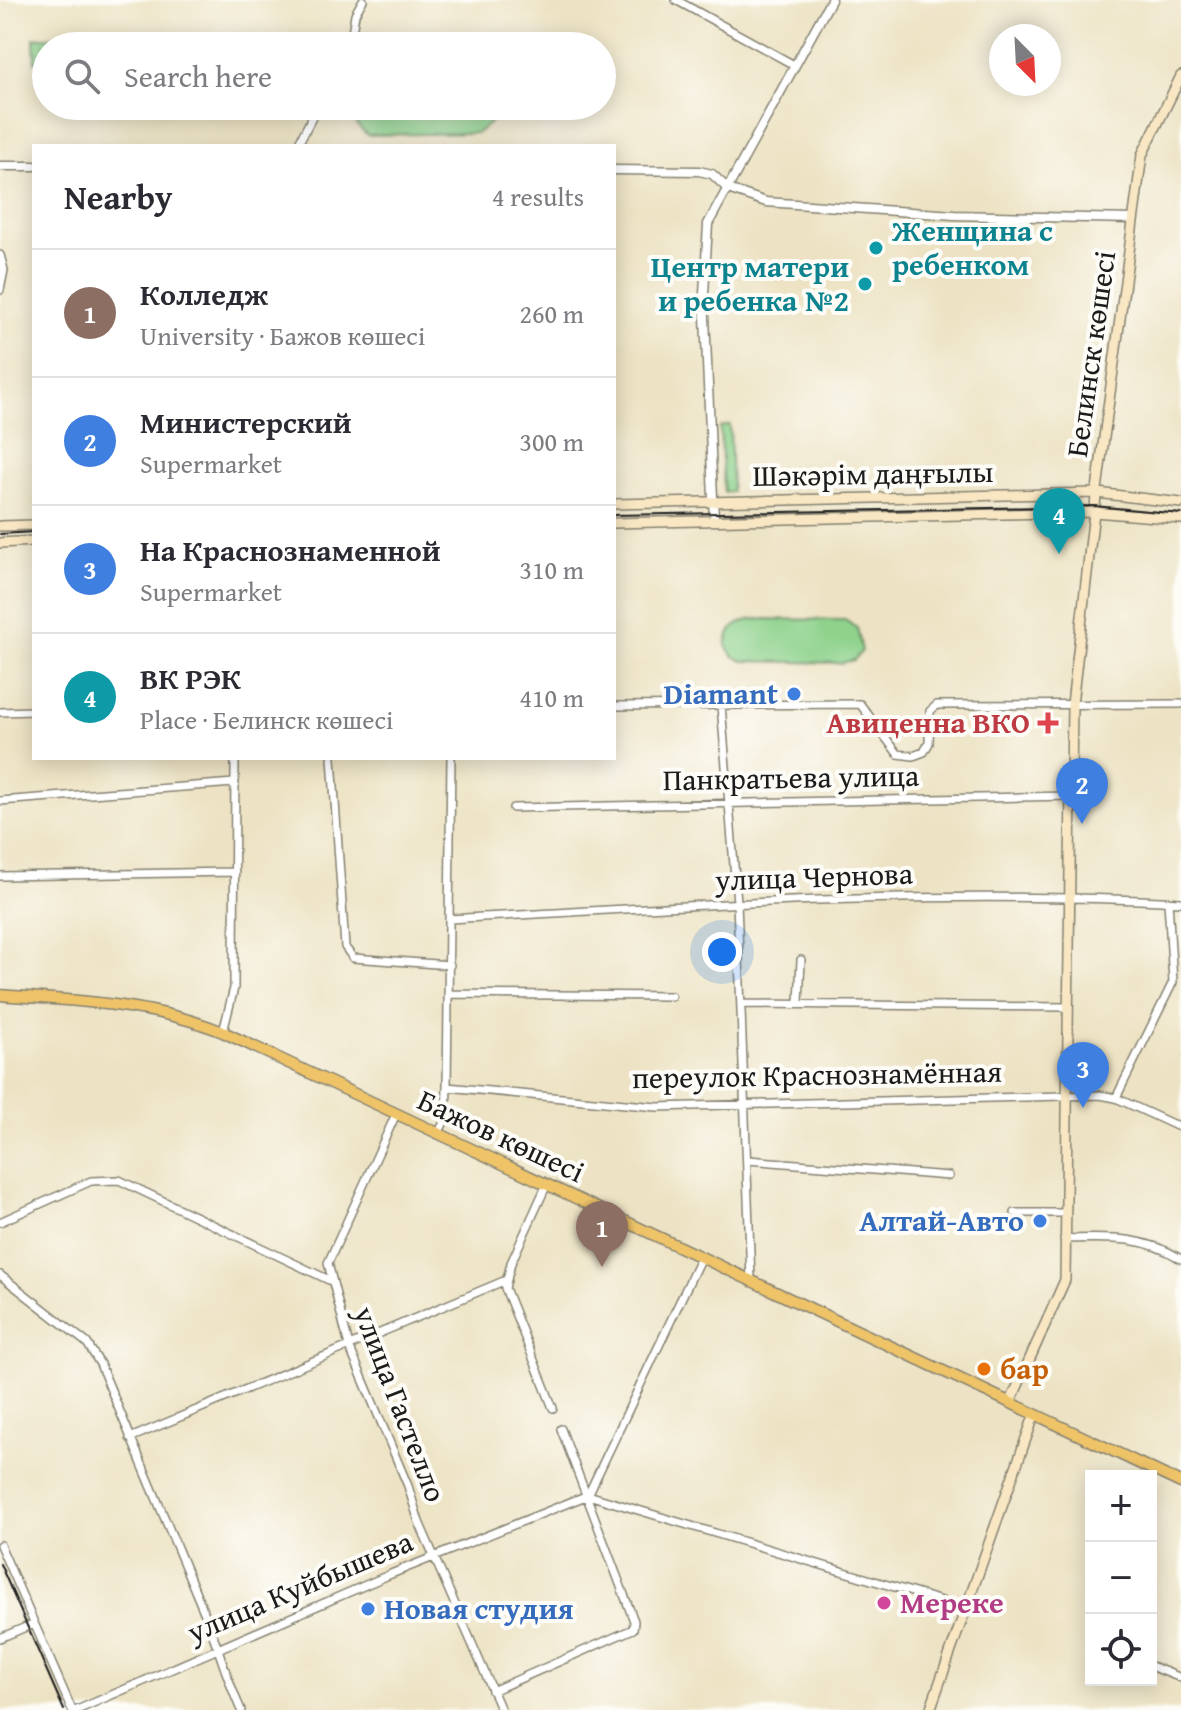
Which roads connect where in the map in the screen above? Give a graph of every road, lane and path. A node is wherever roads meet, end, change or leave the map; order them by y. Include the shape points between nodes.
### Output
1 (363, 0) edge
2 (676, 0) edge
3 (831, 0) edge
4 (352, 32) edge
5 (794, 65) junction
6 (1181, 76) edge
7 (311, 120) edge
8 (298, 144) edge
9 (0, 166) edge
10 (32, 166) edge
11 (616, 170) edge
12 (728, 189) junction
13 (1132, 219) junction
14 (0, 255) edge
15 (0, 290) edge
16 (1097, 493) junction
17 (714, 501) junction
18 (1181, 503) edge
19 (616, 504) edge
20 (1094, 512) junction
21 (1181, 519) edge
22 (714, 520) junction
23 (616, 523) edge
24 (32, 525) edge
25 (0, 526) edge
26 (32, 541) edge
27 (0, 543) edge
28 (1072, 704) junction
29 (1181, 704) edge
30 (721, 705) junction
31 (616, 706) edge
32 (32, 711) edge
33 (0, 712) edge
34 (235, 760) edge
35 (332, 760) edge
36 (451, 760) edge
37 (234, 783) junction
38 (1070, 796) junction
39 (0, 801) edge
40 (728, 803) junction
41 (513, 808) dead end
42 (235, 872) junction
43 (0, 876) edge
44 (1068, 896) junction
45 (1168, 901) junction
46 (737, 902) junction
47 (1181, 902) edge
48 (449, 919) junction
49 (801, 960) dead end
50 (450, 965) junction
51 (449, 994) junction
52 (0, 995) edge
53 (671, 996) dead end
54 (799, 1003) junction
55 (741, 1004) junction
56 (1066, 1007) junction
57 (223, 1032) junction
58 (447, 1087) junction
59 (1065, 1093) junction
60 (1116, 1098) junction
61 (746, 1105) junction
62 (396, 1114) junction
63 (1181, 1128) edge
64 (439, 1132) junction
65 (748, 1160) junction
66 (949, 1176) dead end
67 (547, 1184) junction
68 (1015, 1213) dead end
69 (1064, 1213) junction
70 (0, 1222) edge
71 (1064, 1239) junction
72 (701, 1257) junction
73 (1181, 1259) edge
74 (0, 1275) edge
75 (329, 1280) junction
76 (506, 1280) junction
77 (751, 1280) junction
78 (349, 1346) junction
79 (1010, 1403) junction
80 (553, 1408) dead end
81 (1034, 1416) junction
82 (561, 1429) dead end
83 (130, 1438) junction
84 (1181, 1483) edge
85 (588, 1495) junction
86 (0, 1545) edge
87 (434, 1557) junction
88 (968, 1609) junction
89 (33, 1624) junction
90 (0, 1638) edge
91 (218, 1647) junction
92 (1157, 1668) edge
93 (1181, 1678) edge
94 (492, 1691) junction
95 (74, 1710) edge
96 (241, 1710) edge
97 (501, 1710) edge
98 (930, 1710) edge

1 - 4 street
2 - 5 street
3 - 5 street
5 - 12 street
6 - 13 main road, Белинск көшесі via 1142,155
7 - 8 street
9 - 10 street
11 - 12 street via 699,171 712,174
12 - 13 street via 766,202 954,215
12 - 17 street via 708,224 705,245
13 - 16 main road, Белинск көшесі
14 - 15 street
16 - 17 main road, Шәкәрім даңғылы
16 - 18 main road, Шәкәрім даңғылы
16 - 20 main road, Белинск көшесі
17 - 19 main road, Шәкәрім даңғылы
17 - 22 street
20 - 21 main road, Шәкәрім даңғылы
20 - 22 main road, Шәкәрім даңғылы
20 - 28 main road, Белинск көшесі
22 - 23 main road, Шәкәрім даңғылы
24 - 25 main road
26 - 27 main road
28 - 29 street
28 - 30 street via 937,705 930,711 929,743 913,756 898,754 860,704
28 - 38 main road, Белинск көшесі
30 - 31 street
30 - 40 street
32 - 33 street
34 - 37 street
35 - 50 street via 345,947 353,958
36 - 48 street
37 - 39 street
37 - 42 street
38 - 40 street, Панкратьева улица
38 - 44 main road, Белинск көшесі
40 - 41 street, Панкратьева улица
40 - 46 street
42 - 43 street
42 - 57 street via 234,988
44 - 45 street, улица Чернова
44 - 46 street, улица Чернова
44 - 56 main road, Белинск көшесі
45 - 47 street, улица Чернова
45 - 60 street via 1173,982
46 - 48 street, улица Чернова
46 - 55 street
48 - 50 street
49 - 54 street
50 - 51 street
51 - 53 street
51 - 58 street
52 - 57 main road, Бажов көшесі via 141,1007 181,1015
54 - 55 street
54 - 56 street
55 - 61 street
56 - 59 main road, Белинск көшесі
57 - 62 main road, Бажов көшесі
58 - 61 street, переулок Краснознамённая via 657,1107
58 - 64 street via 446,1118
59 - 60 street, переулок Краснознамённая
59 - 61 street, переулок Краснознамённая
59 - 69 main road, Белинск көшесі
60 - 63 street, переулок Краснознамённая
61 - 65 street
62 - 64 main road, Бажов көшесі
62 - 75 street, улица Гастелло via 328,1263
64 - 67 main road, Бажов көшесі
65 - 66 street
65 - 77 street
67 - 72 main road, Бажов көшесі
67 - 76 street
68 - 69 street
69 - 71 main road, Белинск көшесі
70 - 75 street via 91,1181 119,1180
71 - 73 street via 1141,1241
71 - 79 main road, Белинск көшесі via 1065,1280
72 - 77 main road, Бажов көшесі
72 - 85 street
74 - 83 street via 87,1343
75 - 78 street, улица Гастелло
76 - 78 street
76 - 80 street
77 - 79 main road, Бажов көшесі
78 - 83 street
78 - 87 street, улица Гастелло
79 - 81 main road, Бажов көшесі
81 - 84 main road, Бажов көшесі
81 - 88 main road
82 - 85 street
83 - 91 street
85 - 87 street, улица Куйбышева
85 - 88 street
85 - 94 street via 633,1629
86 - 89 street
87 - 91 street, улица Куйбышева
87 - 94 street, улица Гастелло
88 - 98 main road
89 - 90 street
89 - 95 street
91 - 95 street, улица Куйбышева
91 - 96 street
92 - 93 street
94 - 97 street, улица Гастелло

